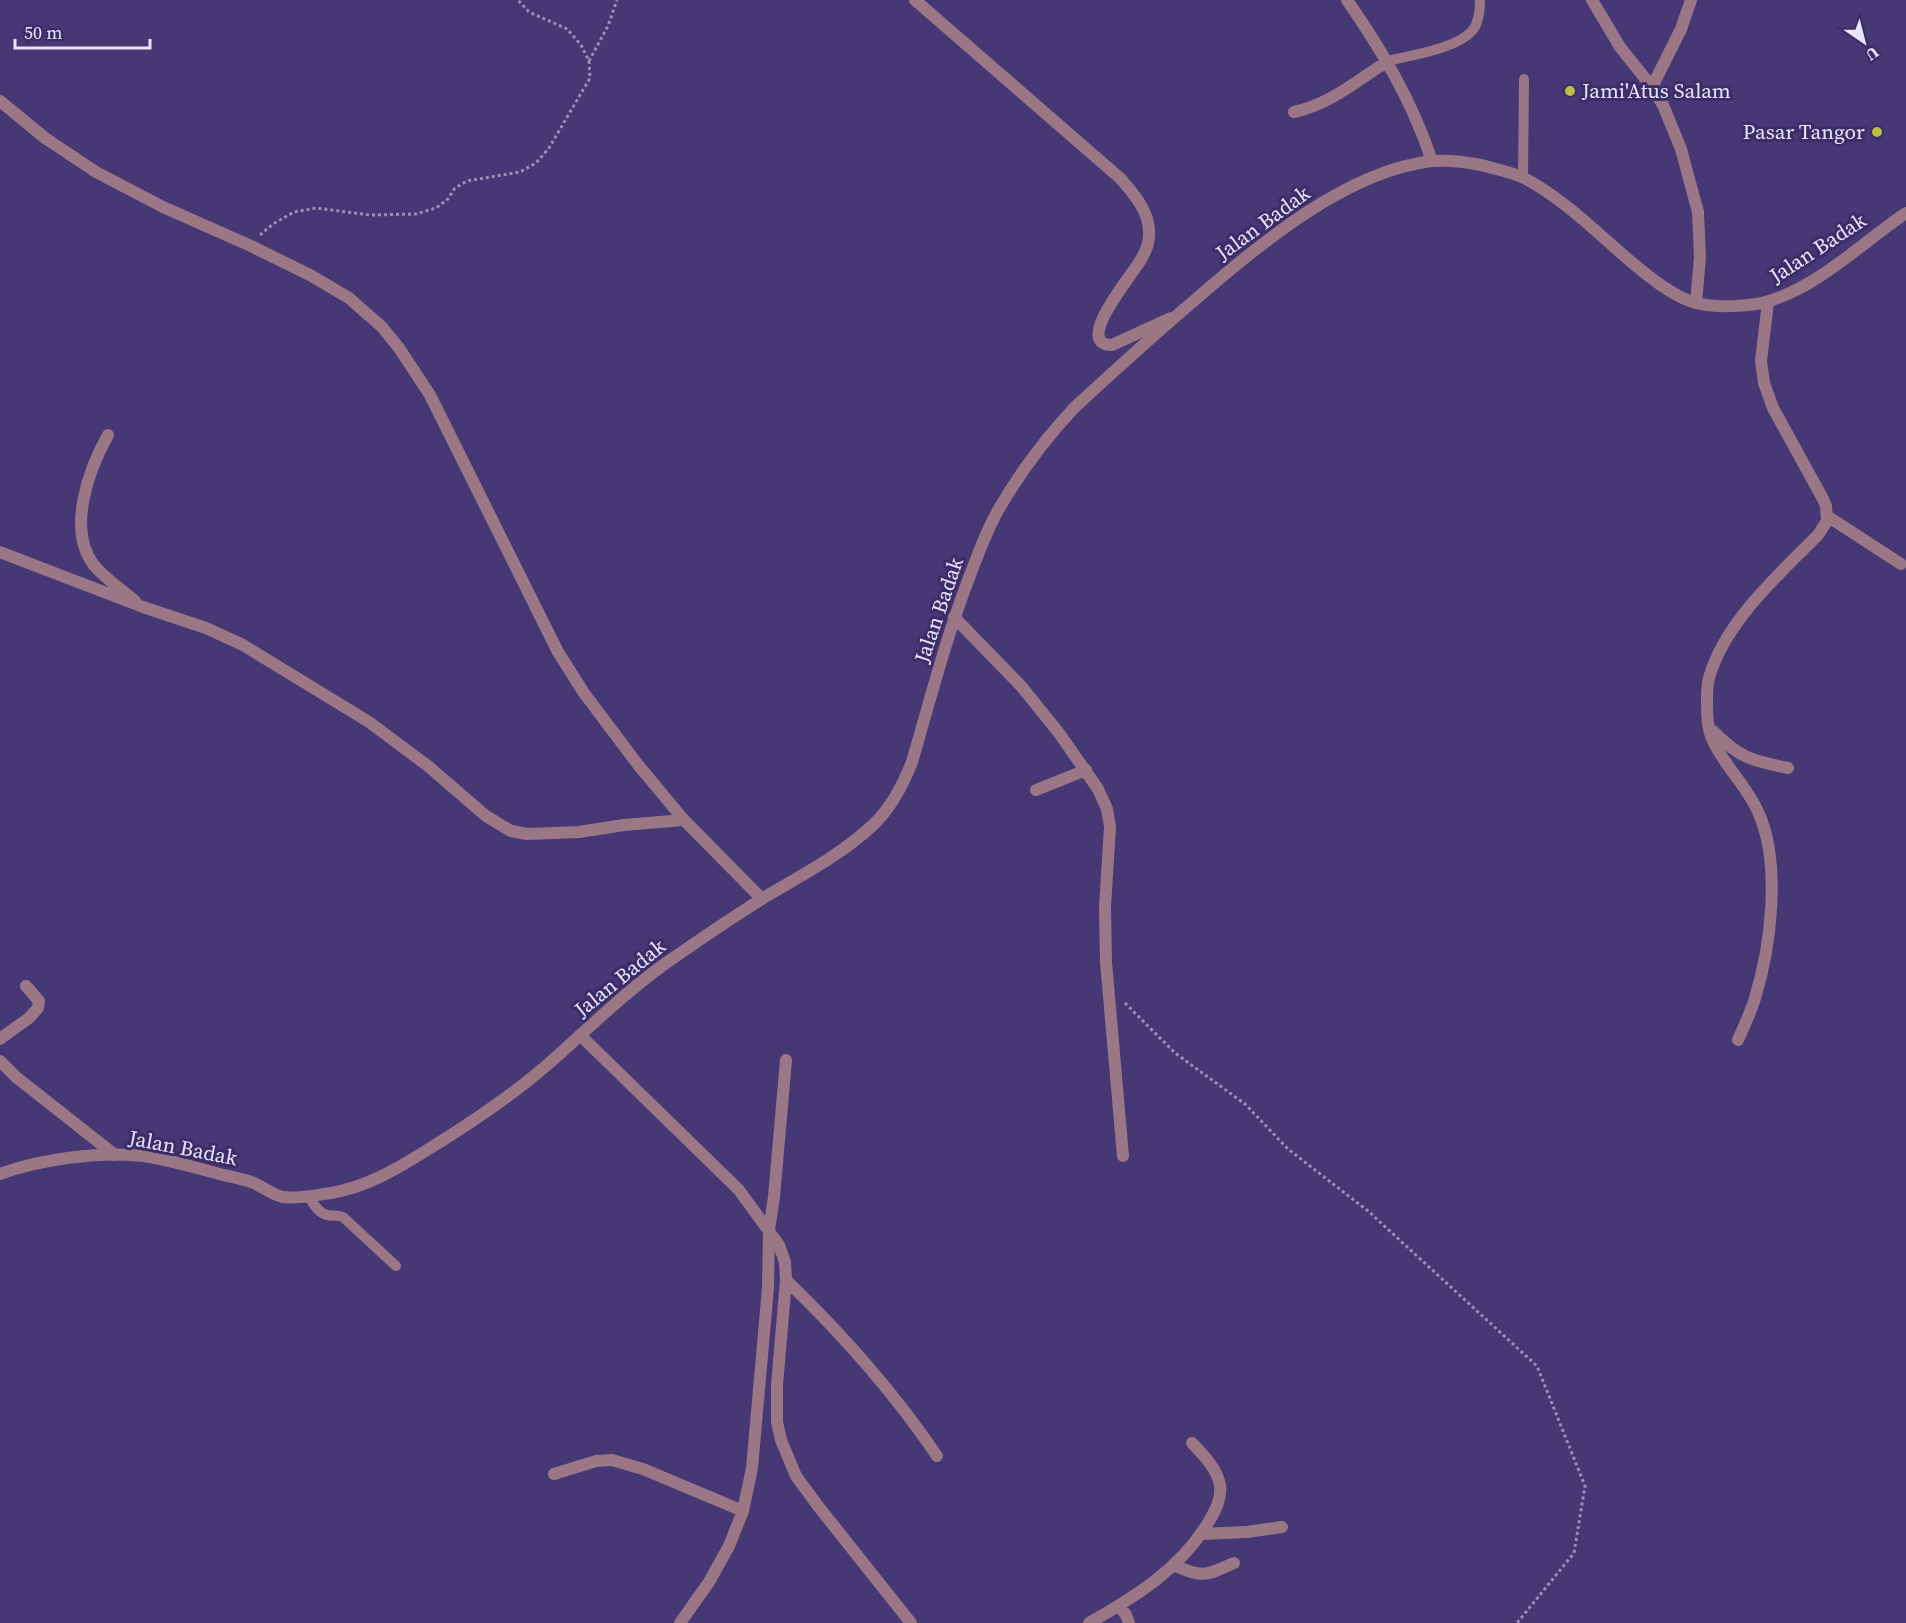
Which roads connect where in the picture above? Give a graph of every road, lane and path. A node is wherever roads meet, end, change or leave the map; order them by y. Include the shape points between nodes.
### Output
1 (518, 0) edge
2 (617, 0) edge
3 (915, 0) edge
4 (1347, 0) edge
5 (1480, 0) edge
6 (1592, 0) edge
7 (1691, 0) edge
8 (1388, 61) junction
9 (589, 62) junction
10 (1524, 79) dead end
11 (1652, 87) junction
12 (0, 101) edge
13 (1294, 112) dead end
14 (1432, 161) junction
15 (1523, 177) junction
16 (1906, 213) edge
17 (251, 246) junction
18 (1768, 302) junction
19 (1696, 303) junction
20 (1178, 315) junction
21 (108, 435) dead end
22 (1827, 516) junction
23 (0, 552) edge
24 (1901, 564) dead end
25 (143, 607) junction
26 (954, 617) junction
27 (1708, 726) junction
28 (1788, 768) dead end
29 (1086, 770) junction
30 (1036, 790) dead end
31 (684, 820) junction
32 (762, 899) junction
33 (1108, 985) junction
34 (26, 986) dead end
35 (580, 1035) junction
36 (0, 1039) edge
37 (1738, 1040) dead end
38 (786, 1060) dead end
39 (0, 1061) edge
40 (115, 1155) junction
41 (1123, 1156) dead end
42 (0, 1173) edge
43 (308, 1196) junction
44 (769, 1230) junction
45 (396, 1266) dead end
46 (786, 1280) junction
47 (1192, 1443) dead end
48 (937, 1456) dead end
49 (554, 1474) dead end
50 (743, 1511) junction
51 (1282, 1527) dead end
52 (1202, 1534) junction
53 (1234, 1563) dead end
54 (1174, 1565) junction
55 (1119, 1606) junction
56 (680, 1623) edge
57 (911, 1623) edge
58 (1089, 1623) edge
59 (1129, 1623) edge
60 (1516, 1623) edge

1 - 9 path via 529,12 567,29
2 - 9 path
3 - 20 street via 1120,179 1140,204 1149,231 1145,251 1112,301 1096,334 1099,341 1106,345 1118,343
4 - 8 street
5 - 8 lane via 1475,26 1462,39
6 - 11 street via 1620,47
7 - 11 street
8 - 13 street via 1322,103
8 - 14 street via 1415,114
9 - 17 path via 590,78 549,148 536,163 520,172 467,181 436,208 416,214 370,215 316,208 294,212 273,224
10 - 15 lane
11 - 19 street via 1681,149 1698,212
12 - 17 street via 96,172
14 - 15 street, Jalan Badak via 1475,164
14 - 20 street, Jalan Badak via 1362,181 1314,209 1271,237
15 - 19 street, Jalan Badak via 1570,209 1644,273
16 - 18 street, Jalan Badak via 1810,282
17 - 31 street via 350,298 399,348 429,395 558,652 584,693
18 - 19 street, Jalan Badak via 1733,306
18 - 22 street via 1761,361 1764,383 1773,408 1824,499
20 - 26 street, Jalan Badak via 1074,408 1026,467 999,508
21 - 25 street via 87,483 82,534 87,554 97,568
22 - 24 street
22 - 27 street via 1818,535 1738,621 1723,646 1709,677
23 - 25 street
25 - 31 street via 206,628 275,664 369,722 486,816 511,831 579,832
26 - 29 street via 1021,686
26 - 32 street, Jalan Badak via 912,762 893,800 858,838
27 - 28 street via 1726,745 1752,761
27 - 37 street via 1760,815 1772,886 1763,969
29 - 30 street
29 - 33 street via 1103,799 1110,827 1105,907
31 - 32 street
32 - 35 street, Jalan Badak via 663,965
33 - 41 street
33 - 60 path via 1175,1053 1245,1104 1288,1149 1368,1211 1537,1366 1585,1486 1574,1553
34 - 36 street via 39,1001 38,1008
35 - 43 street, Jalan Badak via 507,1098 397,1168 360,1186
35 - 44 street via 721,1171
38 - 44 street
39 - 40 street
40 - 42 street, Jalan Badak via 71,1158
40 - 43 street, Jalan Badak via 144,1156 217,1173 281,1197
43 - 45 lane via 324,1214 343,1217
44 - 46 street via 783,1254
44 - 50 street via 757,1422
46 - 48 street via 861,1356
46 - 57 street via 777,1385 781,1440 796,1476
47 - 52 street via 1215,1470 1220,1486 1218,1505
49 - 50 street via 578,1465 612,1460
50 - 56 street via 709,1582
51 - 52 street
52 - 54 street
53 - 54 street via 1200,1575
54 - 55 street
55 - 58 street
55 - 59 street

